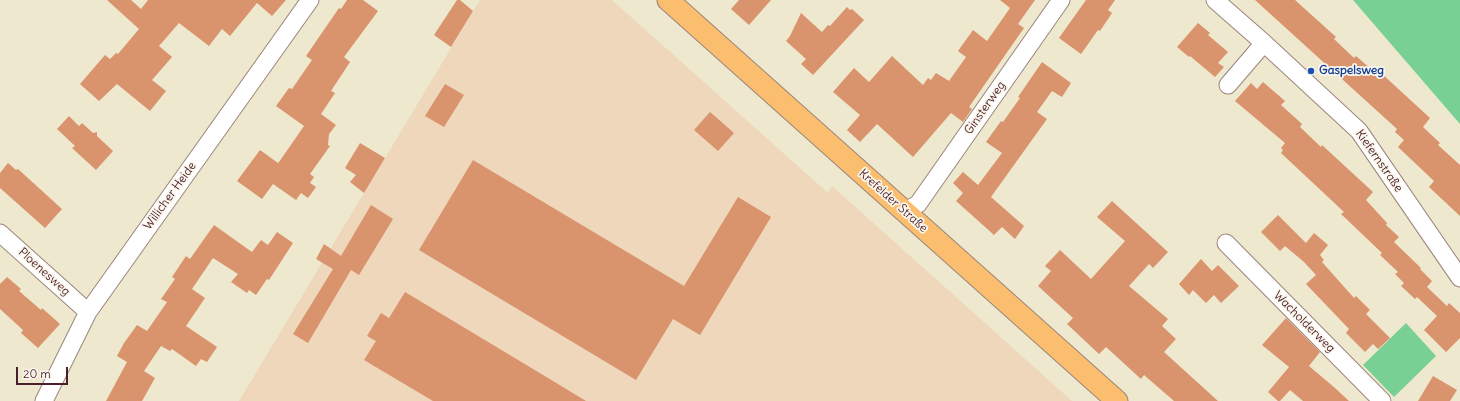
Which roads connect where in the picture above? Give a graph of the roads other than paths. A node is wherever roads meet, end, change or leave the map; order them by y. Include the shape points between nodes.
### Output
1 (310, 0) edge
2 (668, 0) edge
3 (1061, 0) edge
4 (1215, 0) edge
5 (1264, 43) junction
6 (1228, 85) dead end
7 (904, 211) junction
8 (0, 233) edge
9 (1226, 243) dead end
10 (1460, 278) edge
11 (88, 312) junction
12 (44, 401) edge
13 (1117, 401) edge
14 (1382, 401) edge

1 - 11 street, Willicher Heide
2 - 7 main road, Krefelder Straße
3 - 7 street, Ginsterweg via 918,204
4 - 5 street, Kiefernstraße
5 - 6 street
5 - 10 street, Kiefernstraße via 1359,130
7 - 13 main road, Krefelder Straße
8 - 11 street, Ploenesweg
9 - 14 street, Wacholderweg
11 - 12 street, Willicher Heide

